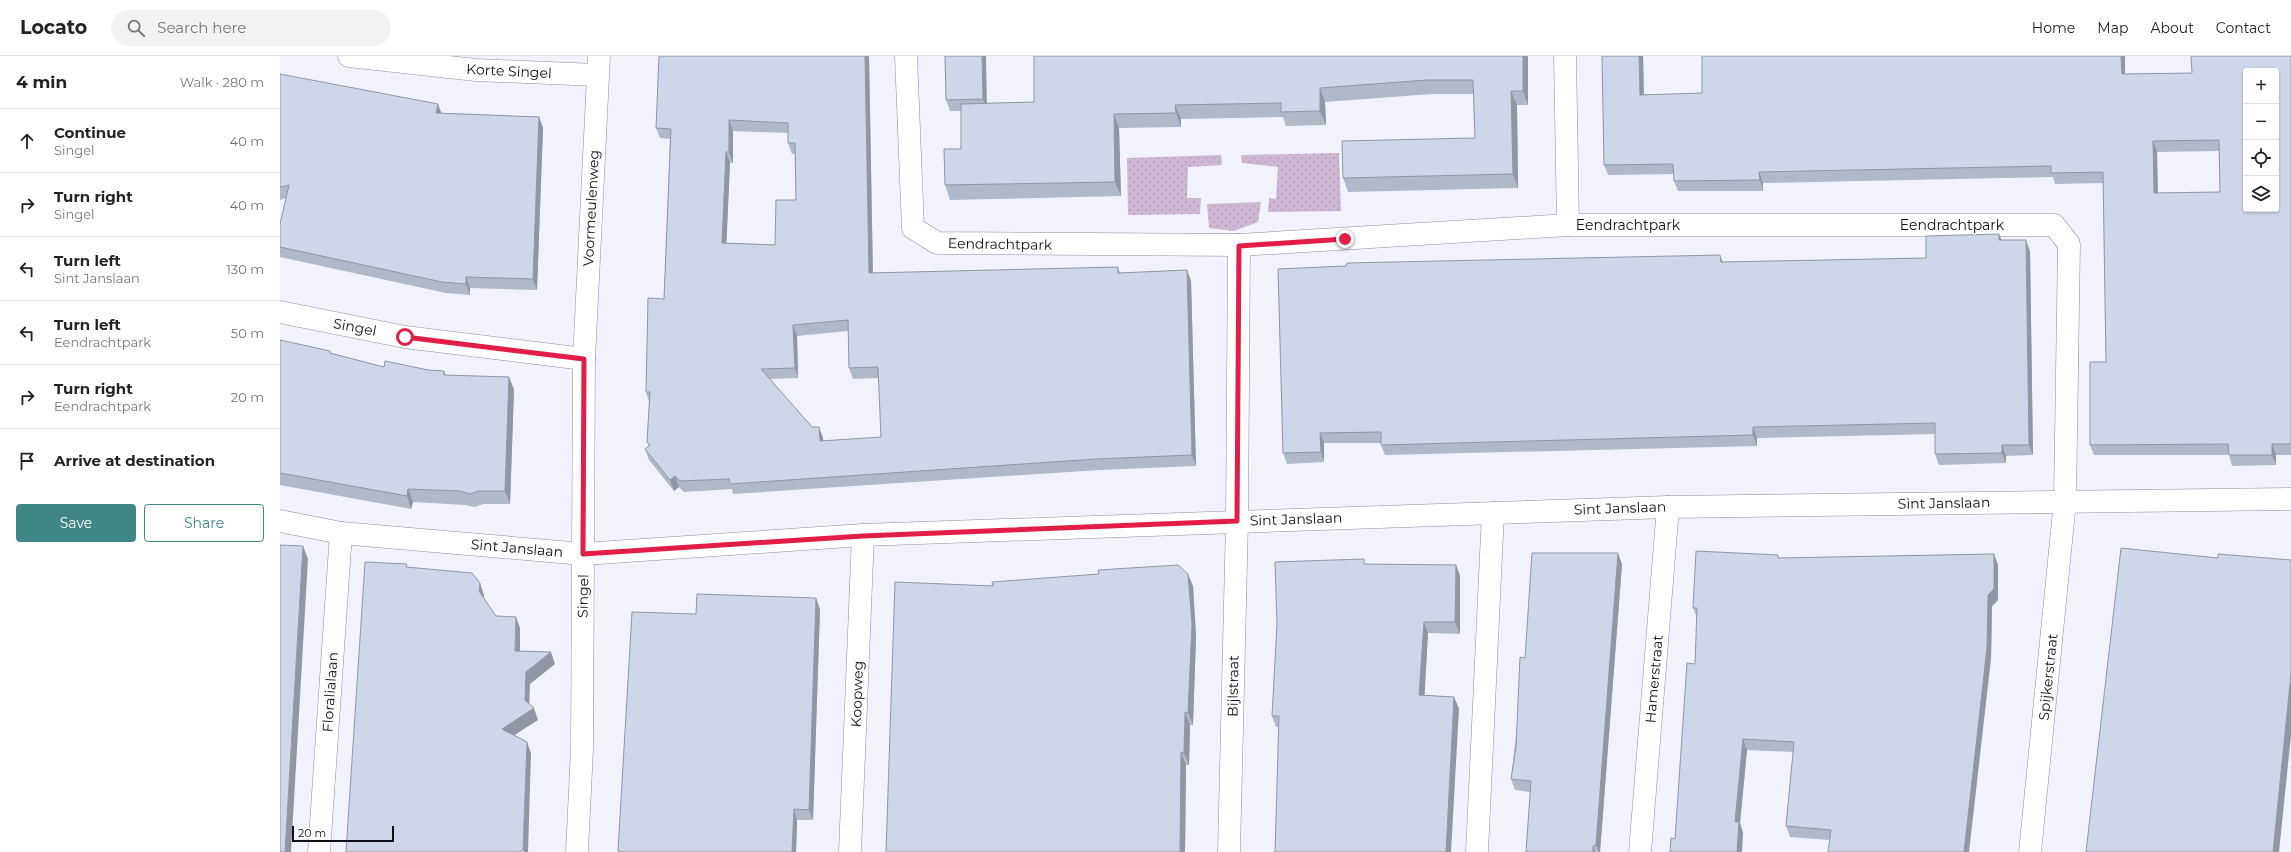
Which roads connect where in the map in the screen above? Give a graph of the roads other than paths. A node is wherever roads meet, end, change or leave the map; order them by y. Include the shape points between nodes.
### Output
1 (349, 56) edge
2 (906, 56) edge
3 (1565, 56) edge
4 (598, 66) edge
5 (1568, 225) junction
6 (1239, 246) junction
7 (280, 312) edge
8 (584, 359) junction
9 (2291, 499) edge
10 (2065, 501) junction
11 (1668, 507) junction
12 (1494, 513) junction
13 (280, 521) edge
14 (1237, 521) junction
15 (341, 533) junction
16 (863, 536) junction
17 (583, 554) junction
18 (319, 852) edge
19 (577, 852) edge
20 (850, 852) edge
21 (1229, 852) edge
22 (1477, 852) edge
23 (1640, 852) edge
24 (2030, 852) edge

1 - 4 street, Korte Singel via 476,70
2 - 6 street, Eendrachtpark via 913,228 937,243
3 - 5 street, Eendrachtpark
4 - 8 street, Voormeulenweg
5 - 6 street, Eendrachtpark
5 - 10 street, Eendrachtpark via 2054,225 2069,244
6 - 14 street
7 - 8 street, Singel via 405,337
8 - 17 street, Singel
9 - 10 street, Sint Janslaan
10 - 11 street, Sint Janslaan
10 - 24 street, Spijkerstraat
11 - 12 street, Sint Janslaan
11 - 23 street, Hamerstraat
12 - 14 street, Sint Janslaan
12 - 22 street
13 - 15 street, Sint Janslaan
14 - 16 street, Sint Janslaan
14 - 21 street, Bijlstraat
15 - 17 street, Sint Janslaan
15 - 18 street, Floralialaan
16 - 17 street, Sint Janslaan
16 - 20 street, Koopweg
17 - 19 street, Singel via 582,749

